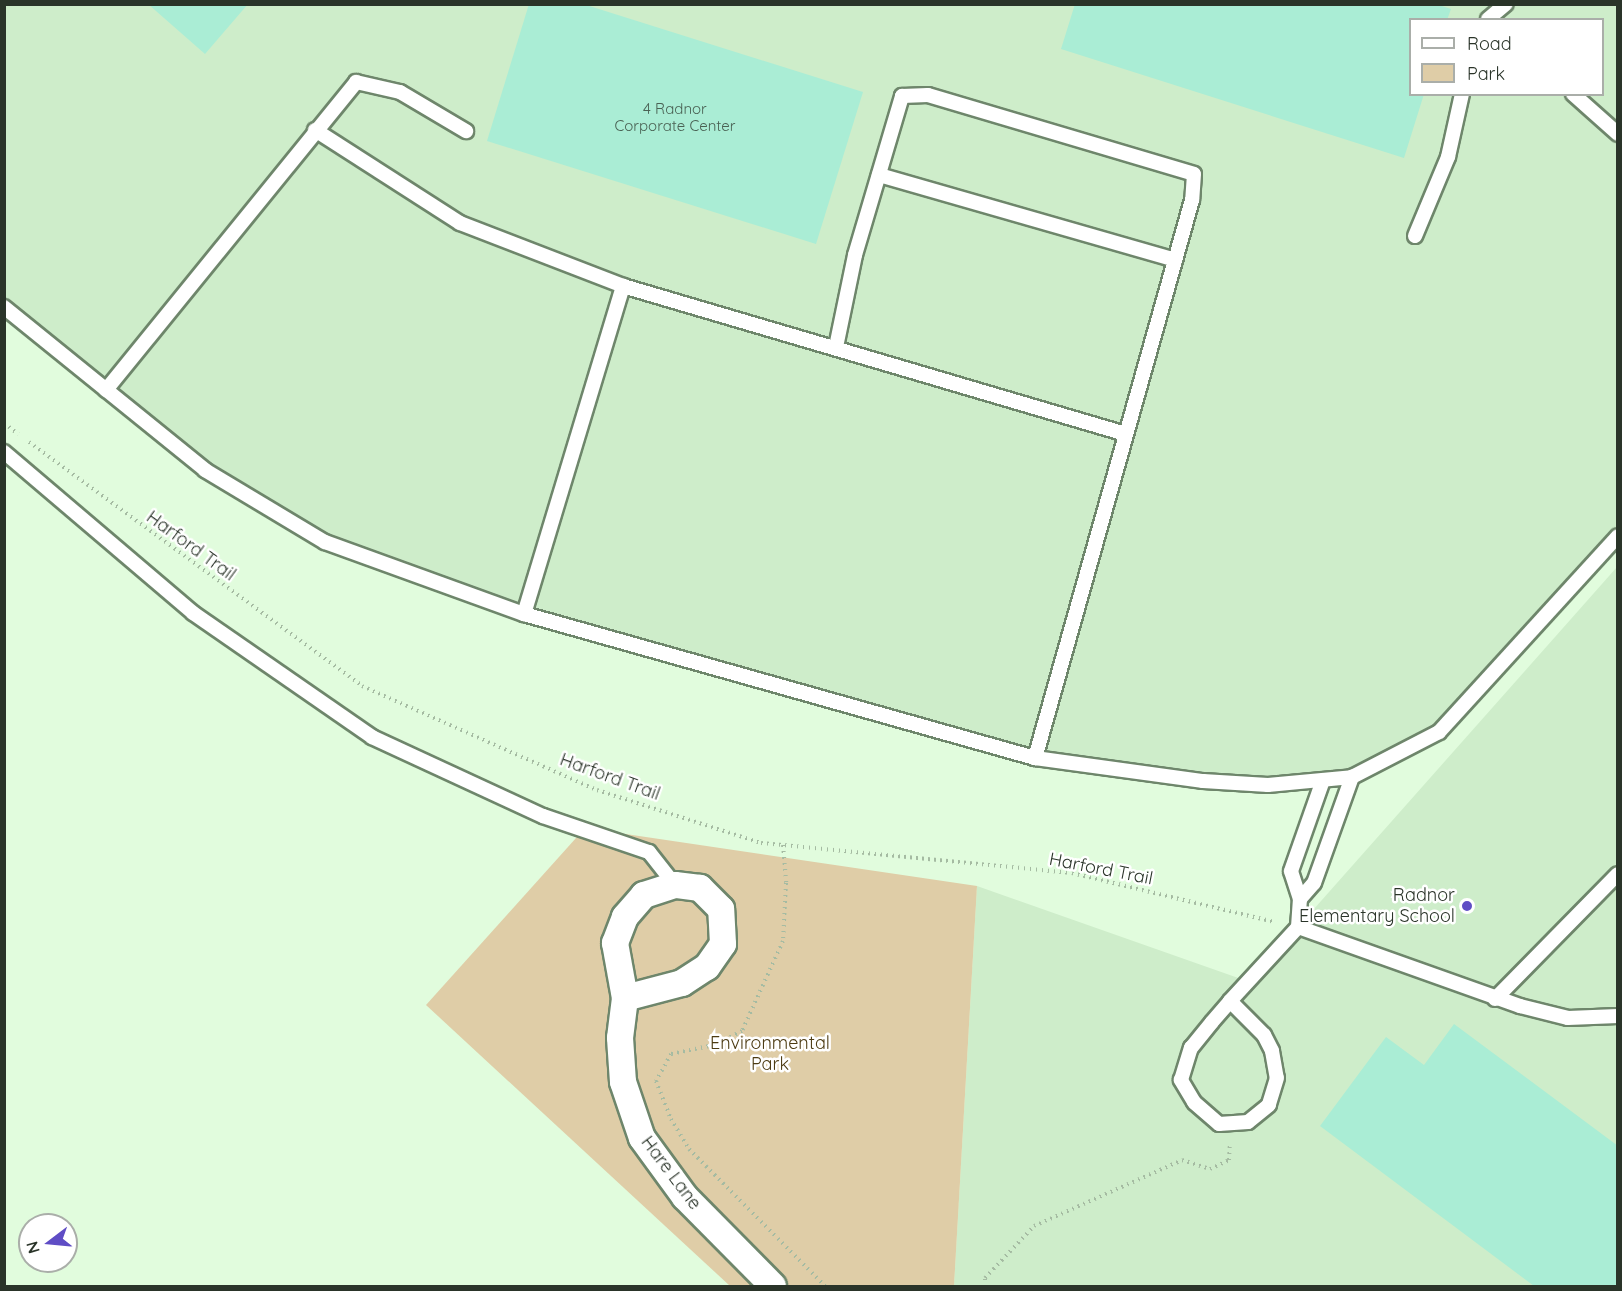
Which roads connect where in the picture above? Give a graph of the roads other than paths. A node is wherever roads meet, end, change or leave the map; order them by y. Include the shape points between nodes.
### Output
1 (1497, 4) edge
2 (1506, 4) edge
3 (1489, 18) edge
4 (1489, 18) edge
5 (1462, 96) edge
6 (1575, 96) edge
7 (315, 129) junction
8 (466, 131) dead end
9 (1617, 134) edge
10 (879, 175) junction
11 (1415, 236) dead end
12 (1175, 260) junction
13 (623, 286) junction
14 (4, 307) edge
15 (836, 347) junction
16 (106, 390) junction
17 (1126, 434) junction
18 (4, 452) edge
19 (1617, 536) edge
20 (524, 614) junction
21 (1035, 758) junction
22 (1352, 777) junction
23 (1323, 780) junction
24 (1617, 874) edge
25 (675, 885) junction
26 (1300, 899) junction
27 (1298, 927) junction
28 (625, 998) junction
29 (1495, 999) junction
30 (1230, 1001) junction
31 (1617, 1016) edge
32 (773, 1287) edge

1 - 3 lane
2 - 4 lane
5 - 11 lane via 1448,157
6 - 9 lane
7 - 8 lane via 356,82 400,92
7 - 13 lane via 460,223
7 - 16 lane
10 - 12 lane
10 - 12 lane via 902,96 928,95 1194,174 1192,200
10 - 15 lane via 855,255
12 - 17 lane
13 - 15 lane
13 - 20 lane
14 - 16 lane
15 - 17 lane
16 - 20 lane via 205,471 325,542
17 - 21 lane
18 - 25 lane via 193,613 372,737 543,816 649,852
19 - 22 lane via 1439,732
20 - 21 lane
21 - 23 lane via 1203,781 1268,785
22 - 23 lane
22 - 26 lane via 1314,883
23 - 26 lane via 1292,871
24 - 29 lane
25 - 28 street, Hare Lane via 644,895 625,917 615,943
25 - 28 street via 700,888 721,909 723,944 707,967 681,983
26 - 27 lane
27 - 29 lane
27 - 30 lane
28 - 32 street, Hare Lane via 620,1038 623,1082 642,1138 685,1197
29 - 31 lane via 1568,1018
30 - 30 lane via 1191,1048 1181,1080 1194,1102 1219,1124 1248,1122 1269,1105 1278,1078 1264,1035

